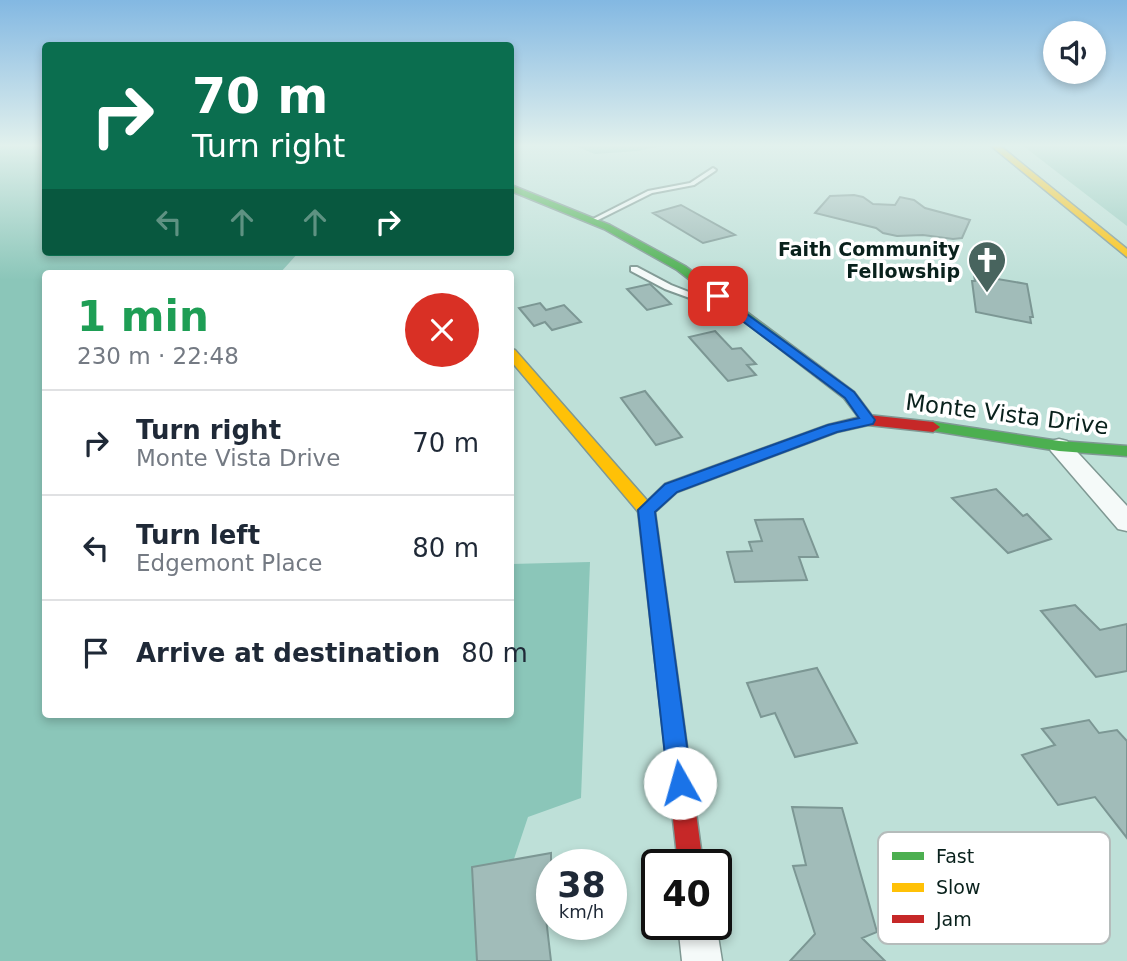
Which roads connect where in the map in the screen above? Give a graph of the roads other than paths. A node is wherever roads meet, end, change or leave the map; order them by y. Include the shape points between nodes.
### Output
1 (516, 190) edge
2 (661, 190) edge
3 (1049, 190) edge
4 (592, 221) junction
5 (1127, 254) edge
6 (634, 269) dead end
7 (736, 310) junction
8 (514, 356) edge
9 (868, 420) junction
10 (1059, 446) junction
11 (1127, 451) edge
12 (646, 510) junction
13 (1127, 522) edge
14 (688, 849) edge
15 (699, 940) edge
16 (702, 961) edge

1 - 4 street
2 - 4 lane
3 - 5 street
4 - 7 street via 681,268
6 - 7 lane via 668,287
7 - 9 street via 849,395
8 - 12 street
9 - 10 street, Monte Vista Drive
9 - 12 street, Monte Vista Drive via 833,428 671,488
10 - 11 street, Monte Vista Drive
10 - 13 street
12 - 14 street
15 - 16 street

